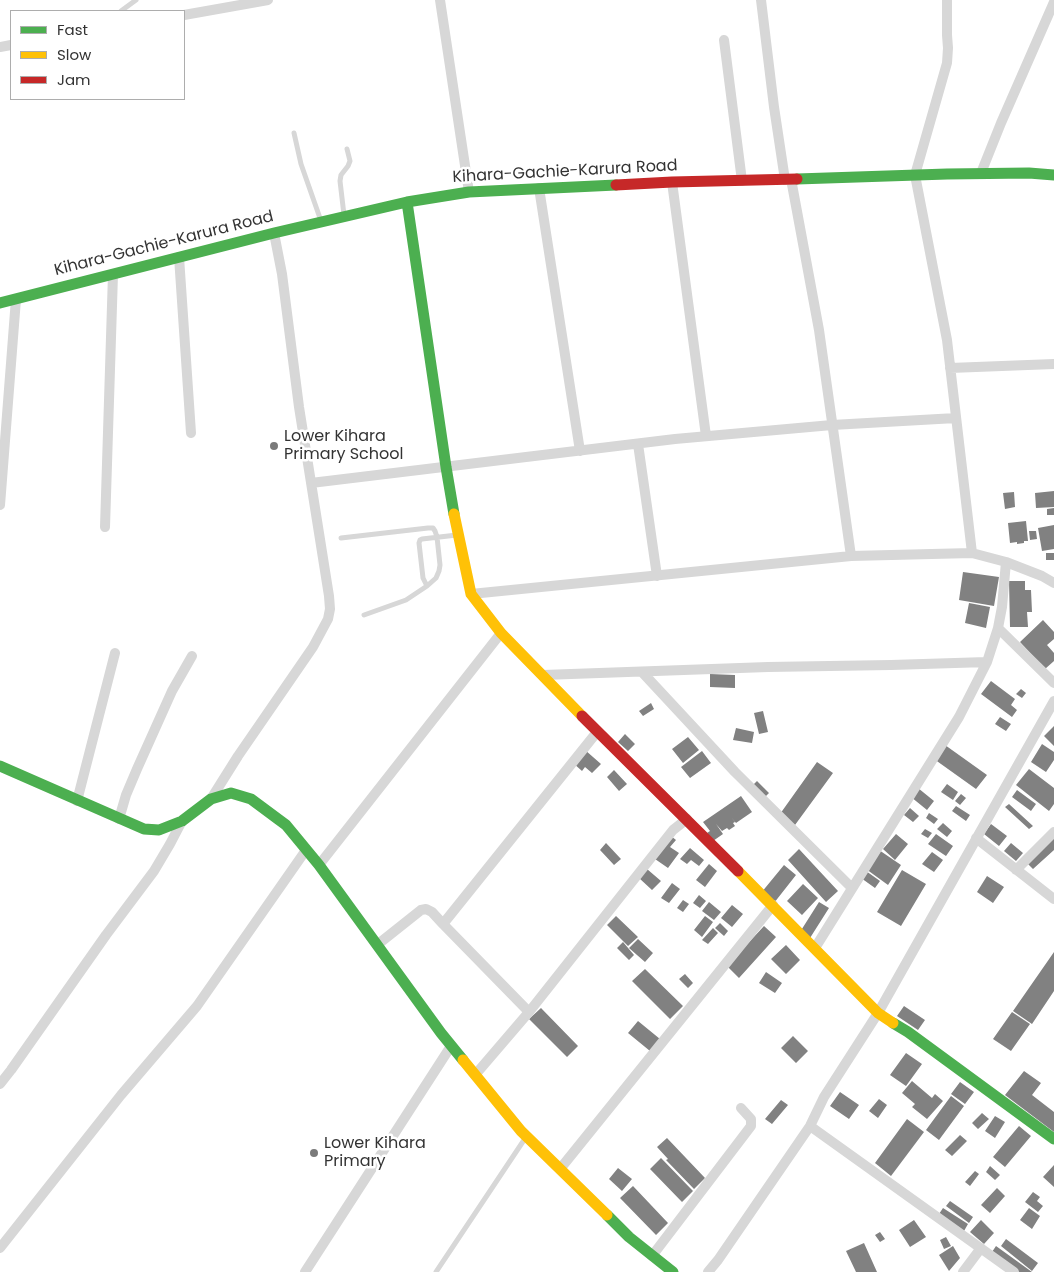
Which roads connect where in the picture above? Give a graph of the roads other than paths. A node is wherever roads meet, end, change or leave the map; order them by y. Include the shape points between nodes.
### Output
1 (136, 0) edge
2 (268, 0) edge
3 (440, 0) edge
4 (761, 0) edge
5 (947, 0) edge
6 (1054, 2) edge
7 (122, 10) edge
8 (185, 15) edge
9 (724, 40) dead end
10 (294, 133) dead end
11 (347, 149) dead end
12 (982, 173) junction
13 (915, 175) junction
14 (1054, 175) edge
15 (788, 180) junction
16 (742, 181) junction
17 (672, 182) junction
18 (539, 188) junction
19 (469, 192) junction
20 (407, 202) junction
21 (344, 216) junction
22 (321, 222) junction
23 (274, 233) junction
24 (179, 257) junction
25 (113, 274) junction
26 (16, 299) junction
27 (0, 303) edge
28 (1054, 364) edge
29 (950, 368) junction
30 (956, 418) junction
31 (832, 425) junction
32 (191, 433) dead end
33 (706, 436) junction
34 (638, 444) junction
35 (580, 451) junction
36 (446, 467) junction
37 (311, 482) junction
38 (0, 505) edge
39 (106, 527) dead end
40 (458, 535) junction
41 (437, 537) junction
42 (340, 538) dead end
43 (972, 553) junction
44 (851, 556) junction
45 (1006, 562) junction
46 (657, 576) junction
47 (1054, 582) edge
48 (427, 586) junction
49 (471, 594) junction
50 (364, 615) dead end
51 (998, 628) junction
52 (501, 633) junction
53 (115, 653) dead end
54 (192, 656) dead end
55 (987, 662) junction
56 (642, 672) junction
57 (543, 675) junction
58 (1054, 682) edge
59 (1054, 701) edge
60 (597, 732) junction
61 (0, 766) edge
62 (211, 799) junction
63 (77, 801) junction
64 (119, 819) junction
65 (686, 819) junction
66 (182, 821) junction
67 (1054, 832) edge
68 (976, 838) junction
69 (306, 850) junction
70 (319, 865) junction
71 (1016, 870) junction
72 (852, 888) junction
73 (1054, 899) edge
74 (773, 905) junction
75 (443, 924) junction
76 (377, 944) junction
77 (815, 948) junction
78 (529, 1012) junction
79 (878, 1013) junction
80 (451, 1046) junction
81 (475, 1075) junction
82 (0, 1084) edge
83 (741, 1108) dead end
84 (810, 1126) junction
85 (527, 1136) junction
86 (1054, 1139) edge
87 (560, 1169) junction
88 (0, 1248) edge
89 (981, 1248) junction
90 (652, 1256) junction
91 (305, 1272) edge
92 (436, 1272) edge
93 (673, 1272) edge
94 (708, 1272) edge
95 (962, 1272) edge
96 (1014, 1272) edge

1 - 7 lane
2 - 8 street
3 - 19 street
4 - 15 street via 774,107
5 - 13 street via 947,62
6 - 12 street via 1000,123
9 - 16 street
10 - 22 lane
11 - 21 lane via 350,161 340,181
12 - 13 street, Kihara-Gachie-Karura Road
12 - 14 street, Kihara-Gachie-Karura Road
13 - 15 street, Kihara-Gachie-Karura Road
13 - 29 street
15 - 16 street, Kihara-Gachie-Karura Road
15 - 31 street via 819,330
16 - 17 street, Kihara-Gachie-Karura Road
17 - 18 street, Kihara-Gachie-Karura Road
17 - 33 street
18 - 19 street, Kihara-Gachie-Karura Road
18 - 35 street
19 - 20 street, Kihara-Gachie-Karura Road
20 - 21 street, Kihara-Gachie-Karura Road
20 - 36 street
21 - 22 street, Kihara-Gachie-Karura Road
22 - 23 street, Kihara-Gachie-Karura Road
23 - 24 street, Kihara-Gachie-Karura Road
23 - 37 street
24 - 25 street, Kihara-Gachie-Karura Road
24 - 32 street
25 - 26 street, Kihara-Gachie-Karura Road
25 - 39 street
26 - 27 street, Kihara-Gachie-Karura Road
26 - 38 street
28 - 29 street
29 - 30 street
30 - 31 street
30 - 43 street
31 - 33 street
31 - 44 street
33 - 34 street
34 - 35 street
34 - 46 street
35 - 36 street
36 - 37 street
36 - 40 street
37 - 62 street via 329,596 328,619 313,647
40 - 41 lane
40 - 49 street
41 - 42 lane via 433,528 428,528
41 - 48 lane via 439,571
41 - 48 lane via 422,539 419,543
43 - 44 street
43 - 45 street
44 - 46 street
45 - 47 street
45 - 51 street
46 - 49 street
48 - 50 lane via 406,600
49 - 52 street
51 - 55 street
51 - 58 street
52 - 57 street
52 - 70 street
53 - 63 street
54 - 64 street via 137,769
55 - 56 street
55 - 72 street via 959,717
56 - 57 street
56 - 72 street via 735,772
57 - 60 street
59 - 68 street
60 - 65 street
60 - 75 street
61 - 63 street
62 - 66 street
62 - 69 street via 231,793 252,799 286,825
63 - 64 street
64 - 66 street via 144,830 159,830
65 - 74 street
65 - 78 street via 673,830
66 - 82 street via 154,870
67 - 71 street
68 - 71 street
68 - 79 street
69 - 70 street
69 - 88 street via 197,1006 121,1095
70 - 76 street
71 - 73 street
72 - 77 street
74 - 77 street
74 - 87 street
75 - 76 street via 432,912 421,910
75 - 78 street
76 - 80 street
77 - 79 street
78 - 81 street
79 - 84 street via 829,1089
79 - 86 street
80 - 81 street
80 - 91 street
81 - 85 street
83 - 90 street via 751,1119 751,1126
84 - 89 street
84 - 94 street
85 - 87 street
85 - 92 lane
87 - 90 street via 628,1237
89 - 95 street
89 - 96 street
90 - 93 street

